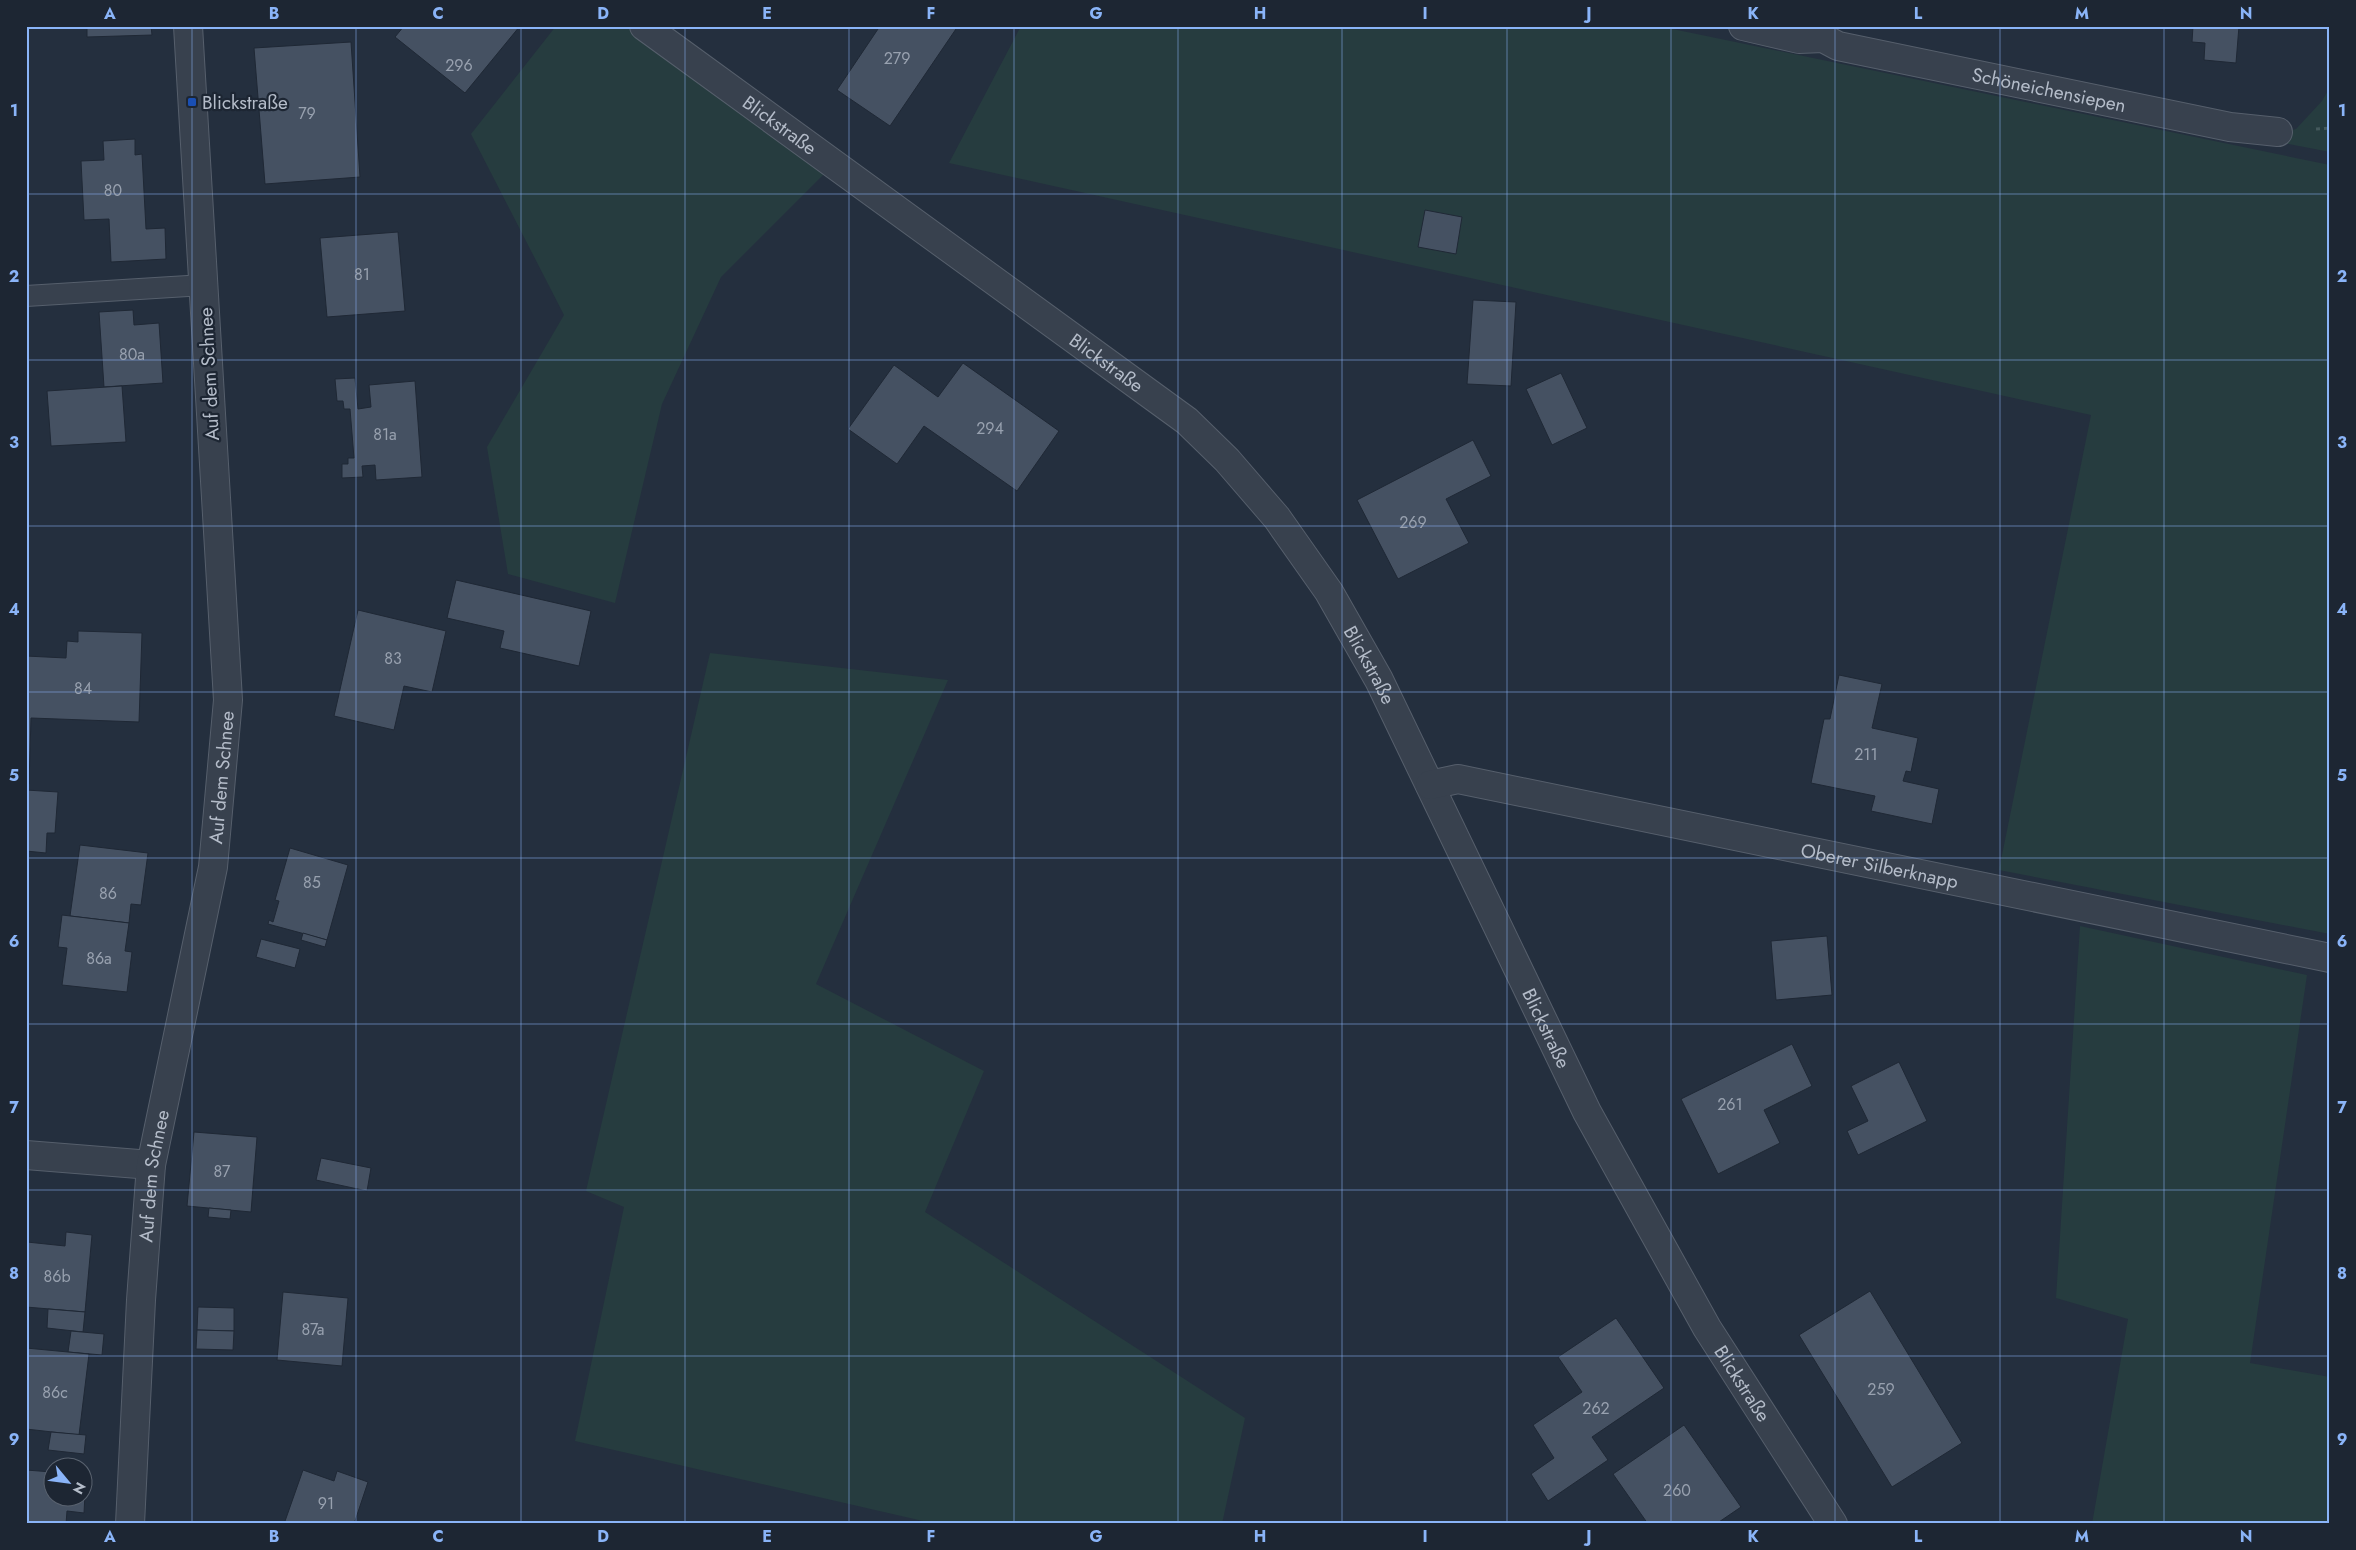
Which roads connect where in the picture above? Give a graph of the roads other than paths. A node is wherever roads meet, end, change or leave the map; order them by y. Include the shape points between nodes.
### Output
1 (188, 26) edge
2 (644, 26) edge
3 (1743, 26) edge
4 (1828, 32) edge
5 (2278, 132) dead end
6 (204, 285) junction
7 (26, 296) edge
8 (1430, 784) junction
9 (2330, 958) edge
10 (26, 1155) edge
11 (151, 1165) junction
12 (130, 1524) edge
13 (1833, 1524) edge

1 - 6 street, Auf dem Schnee
2 - 8 street, Blickstraße via 1187,421 1278,518 1329,592 1379,680
3 - 4 street, Schöneichensiepen via 1799,39
4 - 5 street, Schöneichensiepen via 1838,46 2230,127
6 - 7 lane
6 - 11 street, Auf dem Schnee via 228,700 213,867
8 - 9 street, Oberer Silberknapp via 1458,779
8 - 13 street, Blickstraße via 1587,1112 1707,1328
10 - 11 street
11 - 12 street, Auf dem Schnee

